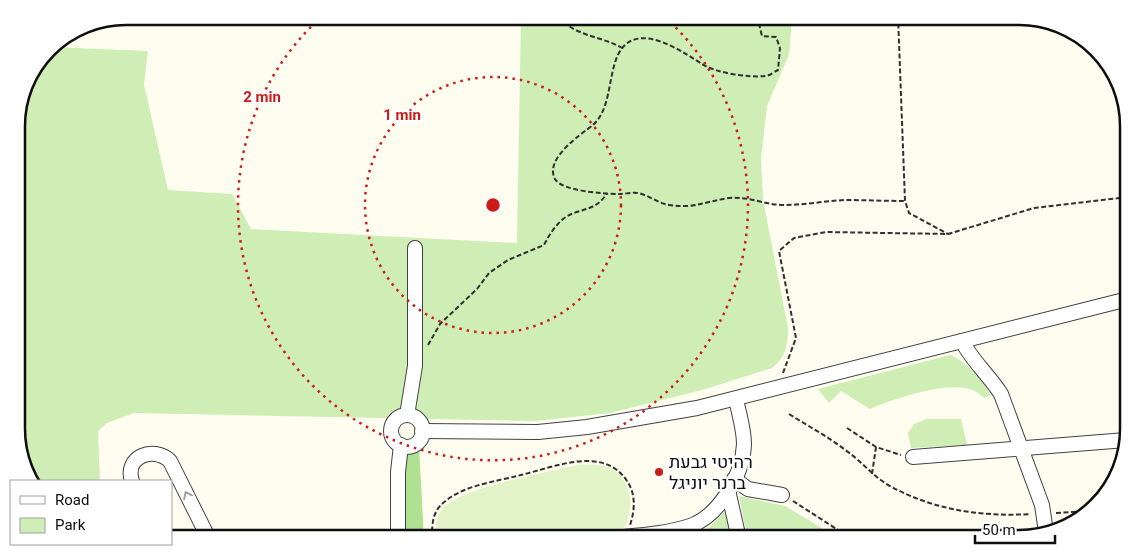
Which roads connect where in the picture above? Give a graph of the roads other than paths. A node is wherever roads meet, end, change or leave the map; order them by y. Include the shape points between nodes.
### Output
1 (415, 248) dead end
2 (1120, 301) edge
3 (962, 341) junction
4 (736, 399) junction
5 (407, 415) junction
6 (422, 430) junction
7 (1119, 441) edge
8 (400, 445) junction
9 (1020, 448) junction
10 (913, 457) road end
11 (132, 480) edge
12 (731, 484) junction
13 (782, 494) road end
14 (1045, 527) edge
15 (204, 530) edge
16 (398, 530) edge
17 (665, 530) edge
18 (738, 530) edge

1 - 5 street via 415,366
2 - 3 street
3 - 4 street
3 - 9 street via 969,355 1001,394
4 - 6 street via 578,428 538,432
4 - 12 street via 744,445 739,468
5 - 6 street via 419,421
5 - 8 street via 396,420 391,428 393,438
6 - 8 street via 415,444
7 - 9 street
8 - 16 street
9 - 10 street
9 - 14 street via 1042,504
15 -> 11 street via 164,455 154,452 135,460 130,470
12 - 13 street via 748,490
12 - 17 street via 719,507 705,519 689,526
12 - 18 street

